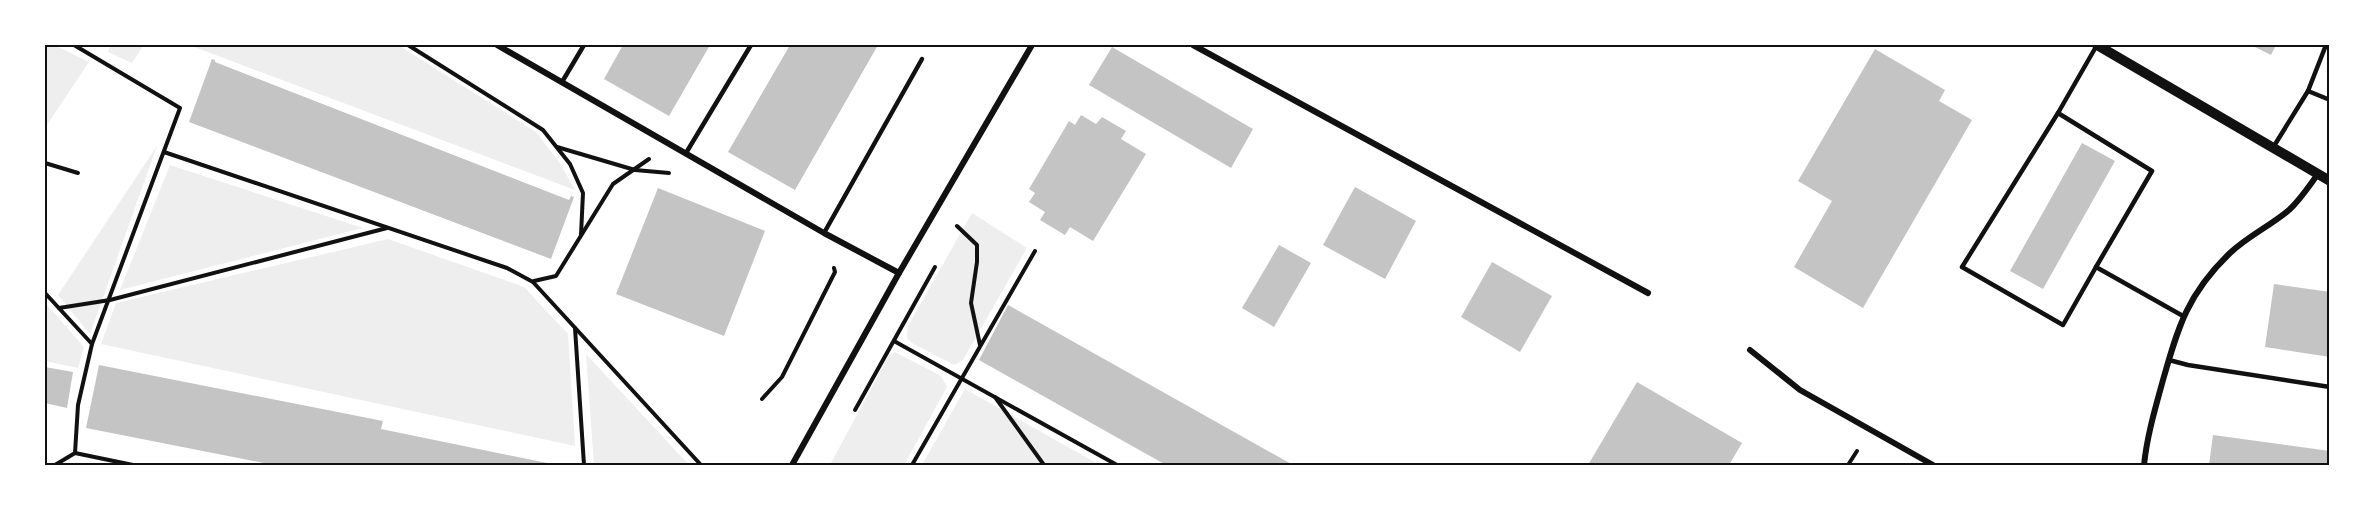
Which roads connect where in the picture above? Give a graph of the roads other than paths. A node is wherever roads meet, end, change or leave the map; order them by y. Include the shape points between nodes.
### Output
1 (497, 45) edge
2 (584, 45) edge
3 (751, 45) edge
4 (1032, 45) edge
5 (1193, 45) edge
6 (2097, 45) edge
7 (2326, 45) edge
8 (922, 59) dead end
9 (562, 82) junction
10 (2308, 91) junction
11 (2330, 100) edge
12 (2058, 113) junction
13 (2274, 147) junction
14 (686, 153) junction
15 (2318, 174) junction
16 (2330, 181) edge
17 (824, 233) junction
18 (2096, 267) junction
19 (899, 273) junction
20 (1647, 293) dead end
21 (2183, 316) junction
22 (1750, 350) dead end
23 (2169, 360) junction
24 (2330, 387) edge
25 (792, 465) edge
26 (1933, 465) edge
27 (2144, 465) edge

1 - 9 street
2 - 9 lane
3 - 14 lane
4 - 19 street
5 - 20 street
6 - 12 lane
6 - 13 street
7 - 10 lane
8 - 17 lane
9 - 14 street
10 - 11 lane
10 - 13 lane
12 - 18 lane via 2152,171
12 - 18 lane via 1962,267 2063,326
13 - 15 street
14 - 17 street
15 - 16 street
15 - 21 street via 2290,209 2249,236 2214,269
17 - 19 street
18 - 21 lane
19 - 25 street
21 - 23 street
22 - 26 street via 1800,390
23 - 24 lane
23 - 27 street via 2147,436

